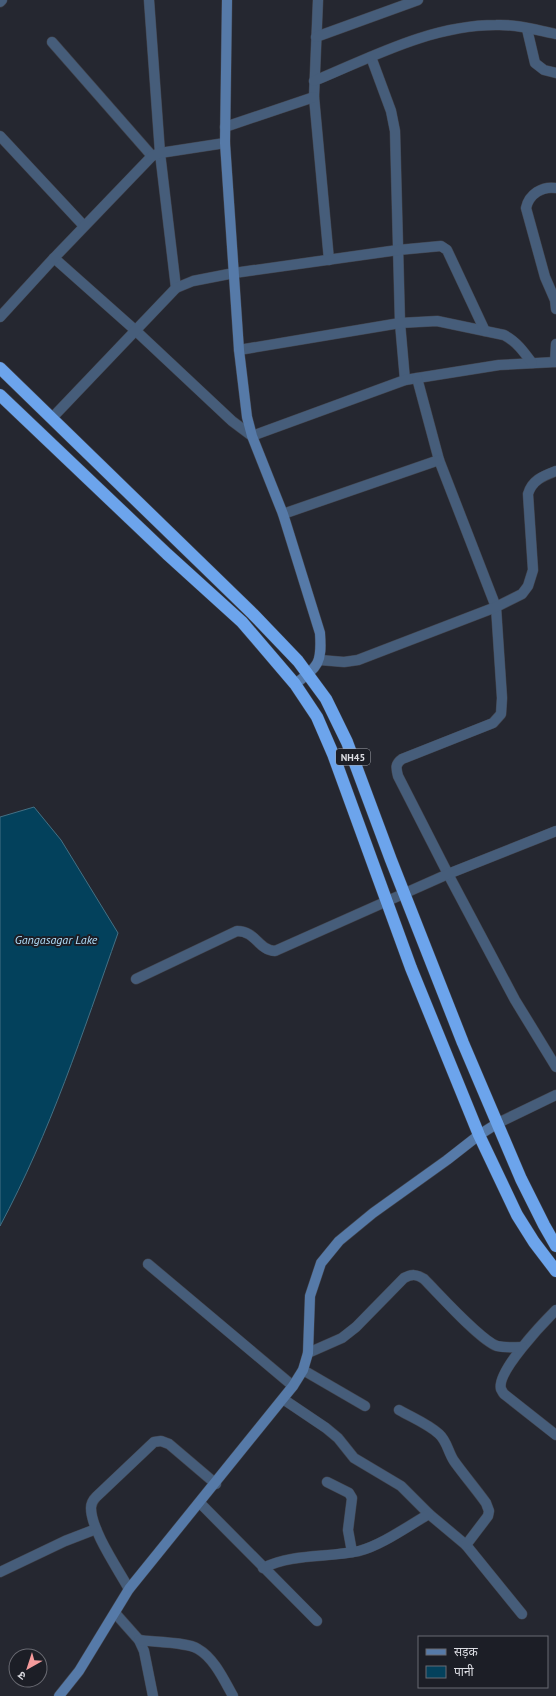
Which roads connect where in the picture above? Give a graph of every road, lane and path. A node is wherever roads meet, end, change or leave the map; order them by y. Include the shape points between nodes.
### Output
1 (2, 0) edge
2 (149, 0) edge
3 (227, 0) edge
4 (318, 0) edge
5 (418, 0) edge
6 (0, 2) edge
7 (527, 29) junction
8 (556, 34) edge
9 (316, 37) junction
10 (52, 42) dead end
11 (371, 57) junction
12 (556, 73) edge
13 (314, 81) junction
14 (314, 97) junction
15 (225, 127) junction
16 (0, 136) edge
17 (225, 143) junction
18 (156, 155) junction
19 (556, 188) edge
20 (84, 226) junction
21 (398, 250) junction
22 (54, 258) junction
23 (330, 260) junction
24 (234, 273) junction
25 (176, 288) junction
26 (556, 309) edge
27 (0, 317) edge
28 (400, 322) junction
29 (135, 330) junction
30 (485, 331) junction
31 (556, 344) edge
32 (240, 350) junction
33 (556, 362) edge
34 (532, 363) junction
35 (0, 368) edge
36 (417, 378) junction
37 (405, 380) junction
38 (0, 395) edge
39 (52, 418) junction
40 (252, 436) junction
41 (439, 460) junction
42 (556, 471) edge
43 (283, 514) junction
44 (496, 607) junction
45 (320, 660) junction
46 (308, 674) junction
47 (295, 684) junction
48 (556, 831) edge
49 (448, 874) junction
50 (405, 893) junction
51 (387, 901) junction
52 (136, 979) dead end
53 (556, 1067) edge
54 (556, 1095) edge
55 (498, 1123) junction
56 (479, 1135) junction
57 (556, 1246) edge
58 (148, 1264) dead end
59 (556, 1271) edge
60 (556, 1310) edge
61 (522, 1347) junction
62 (308, 1353) junction
63 (303, 1370) junction
64 (294, 1386) junction
65 (283, 1398) junction
66 (365, 1406) dead end
67 (399, 1410) dead end
68 (556, 1435) edge
69 (327, 1482) dead end
70 (216, 1484) junction
71 (200, 1503) junction
72 (429, 1514) junction
73 (96, 1529) junction
74 (466, 1545) junction
75 (352, 1552) junction
76 (263, 1568) junction
77 (0, 1572) edge
78 (129, 1589) junction
79 (115, 1613) junction
80 (522, 1614) dead end
81 (317, 1621) dead end
82 (139, 1640) junction
83 (62, 1695) edge
84 (153, 1696) edge
85 (233, 1696) edge

1 - 6 street
2 - 18 street
3 - 15 street
4 - 9 street
5 - 9 street
7 - 8 street
7 - 11 street via 496,25 448,29
7 - 12 street via 535,63 544,70
9 - 13 street
10 - 18 street
11 - 13 street
11 - 21 street via 391,111 395,131
13 - 14 street
14 - 15 street
14 - 23 street
15 - 17 street
16 - 20 street
17 - 18 street
17 - 24 street
18 - 20 street
18 - 25 street
19 - 26 street via 543,188 532,195 526,208
20 - 22 street
21 - 23 street
21 - 28 street
21 - 30 street via 441,246 447,250
22 - 27 street
22 - 29 street
23 - 24 street
24 - 25 street via 193,281
24 - 32 street
25 - 29 street
28 - 30 street via 437,321
28 - 32 street
28 - 37 street
29 - 39 street
29 - 40 street via 232,421
30 - 34 street via 512,339
31 - 33 street
32 - 40 street via 247,417
33 - 34 street
34 - 36 street via 499,365
35 - 39 highway, NH45
36 - 37 street
36 - 41 street
37 - 40 street
38 - 47 highway, NH45 via 242,622
39 - 46 highway, NH45 via 253,614
40 - 43 street
41 - 43 street
41 - 44 street
42 - 44 street via 536,480 528,494 532,579 522,594
43 - 45 street via 320,633
44 - 45 street via 358,660
44 - 49 street via 502,698 501,714 498,719 402,759 396,768
45 - 46 street
46 - 47 street
46 - 50 highway, NH45 via 326,699 343,732
47 - 51 highway, NH45 via 320,723
48 - 49 street
49 - 50 street
49 - 53 street via 515,1000
50 - 51 street
50 - 55 highway, NH45 via 463,1043
51 - 52 street via 274,951 268,951 245,931 237,931
51 - 56 highway, NH45 via 411,968
54 - 55 street
55 - 56 street
55 - 57 highway, NH45 via 521,1179
56 - 59 highway, NH45 via 516,1215
56 - 62 street via 373,1213 339,1241 321,1263 310,1296
58 - 64 street
60 - 61 street
61 - 62 street via 505,1348 496,1345 480,1334 424,1279 418,1275 411,1275 404,1278 342,1338
61 - 68 street via 501,1383 501,1389
62 - 63 street
63 - 64 street
63 - 66 street
64 - 65 street
65 - 70 street
65 - 72 street via 338,1438 354,1458 401,1486
67 - 74 street via 440,1435 454,1460 486,1503 488,1516
69 - 75 street via 349,1493 352,1498 348,1530
70 - 71 street
70 - 73 street via 169,1444 154,1442 92,1502
71 - 76 street
71 - 78 street
72 - 74 street
72 - 75 street via 374,1545
73 - 77 street
73 - 78 street
74 - 80 street
75 - 76 street via 287,1559
76 - 81 street
78 - 79 street
79 - 82 street
79 - 83 street
82 - 84 street via 144,1651
82 - 85 street via 196,1648 205,1654 216,1668

